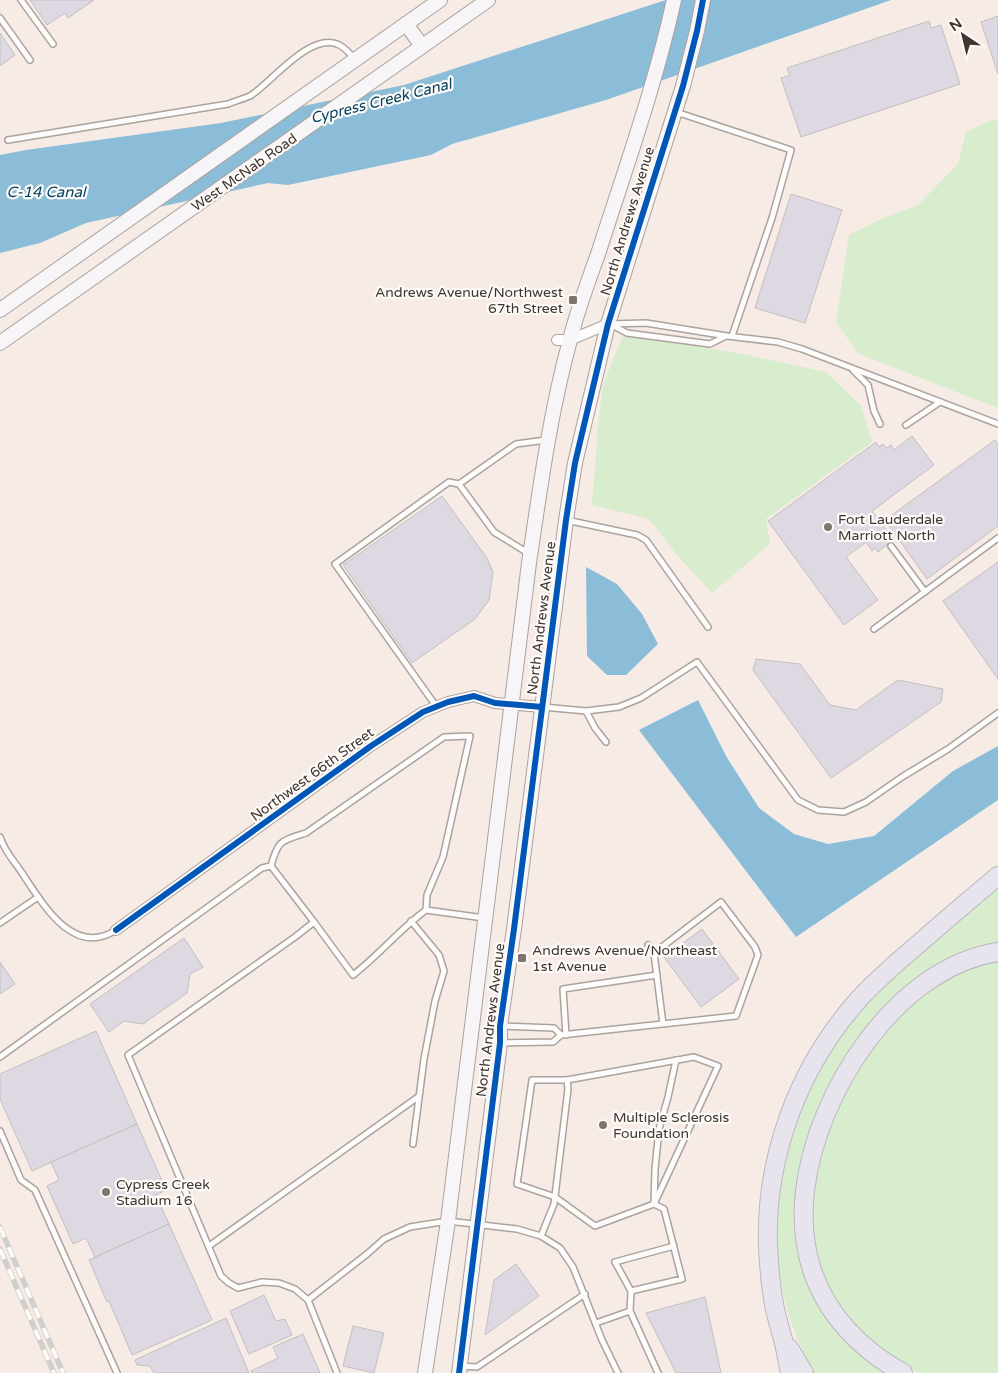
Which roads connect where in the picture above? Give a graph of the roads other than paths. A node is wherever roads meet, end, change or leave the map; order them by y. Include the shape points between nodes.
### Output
1 (21, 0) edge
2 (440, 0) edge
3 (488, 0) edge
4 (674, 0) edge
5 (703, 0) edge
6 (0, 18) edge
7 (406, 24) junction
8 (53, 44) dead end
9 (422, 46) junction
10 (30, 60) dead end
11 (356, 60) junction
12 (675, 111) junction
13 (8, 140) dead end
14 (0, 310) edge
15 (608, 324) junction
16 (729, 336) junction
17 (563, 340) junction
18 (0, 343) edge
19 (850, 368) junction
20 (940, 402) junction
21 (880, 424) dead end
22 (998, 424) edge
23 (906, 425) dead end
24 (548, 440) junction
25 (459, 484) junction
26 (566, 520) junction
27 (998, 538) edge
28 (891, 546) dead end
29 (530, 554) junction
30 (925, 592) junction
31 (708, 627) dead end
32 (874, 629) dead end
33 (512, 704) junction
34 (436, 706) junction
35 (542, 707) junction
36 (586, 711) junction
37 (998, 713) edge
38 (606, 742) dead end
39 (0, 837) edge
40 (271, 866) junction
41 (998, 876) edge
42 (38, 897) junction
43 (426, 910) junction
44 (485, 918) junction
45 (412, 920) junction
46 (314, 922) junction
47 (0, 923) edge
48 (116, 930) joint
49 (648, 946) dead end
50 (998, 952) edge
51 (654, 953) junction
52 (657, 975) junction
53 (663, 1024) junction
54 (500, 1026) junction
55 (564, 1035) junction
56 (500, 1043) junction
57 (0, 1057) edge
58 (676, 1060) junction
59 (567, 1080) junction
60 (418, 1097) junction
61 (0, 1131) edge
62 (413, 1144) dead end
63 (555, 1198) junction
64 (654, 1204) junction
65 (448, 1221) junction
66 (477, 1224) junction
67 (541, 1236) junction
68 (209, 1246) junction
69 (674, 1246) junction
70 (632, 1291) junction
71 (585, 1294) junction
72 (308, 1300) junction
73 (630, 1311) junction
74 (596, 1323) junction
75 (783, 1337) junction
76 (459, 1369) edge
77 (117, 1373) edge
78 (337, 1373) edge
79 (426, 1373) edge
80 (618, 1373) edge
81 (658, 1373) edge
82 (790, 1373) edge
83 (804, 1373) edge
84 (902, 1373) edge

1 - 8 lane
2 - 7 main road, West McNab Road
3 - 9 main road, West McNab Road
4 - 17 main road, North Andrews Avenue via 648,97
5 - 12 main road, North Andrews Avenue
6 - 10 lane
7 - 9 main road
7 - 11 main road, West McNab Road
9 - 18 main road, West McNab Road
11 - 13 lane via 336,43 325,43 296,56 250,96 228,104
11 - 14 main road, West McNab Road
12 - 15 main road, North Andrews Avenue
12 - 16 lane via 791,150 772,218
15 - 16 lane via 646,323
15 - 16 lane via 627,333 710,344
15 - 17 street
15 - 26 main road, North Andrews Avenue via 575,463
16 - 19 lane via 778,342
17 - 24 main road, North Andrews Avenue
19 - 20 lane
19 - 21 lane via 868,384
20 - 22 lane
20 - 23 lane
24 - 25 lane via 516,444
24 - 29 main road, North Andrews Avenue
25 - 29 lane via 494,532
25 - 34 lane via 449,482 334,564
26 - 31 lane via 637,535 646,540
26 - 35 main road, North Andrews Avenue
27 - 30 lane
28 - 30 lane
29 - 33 main road, North Andrews Avenue
30 - 32 lane
33 - 34 street, Northwest 66th Street via 494,703 474,696
33 - 35 street, Northwest 66th Street
33 - 44 main road, North Andrews Avenue
34 - 48 street, Northwest 66th Street via 371,746
35 - 36 lane
35 - 54 main road, North Andrews Avenue
36 - 37 lane via 619,707 641,698 696,662 798,800 818,810 844,812 866,802
36 - 38 lane
39 - 42 lane via 4,850
40 - 43 lane via 276,848 285,840 306,833 444,736 470,736 444,857 427,895
40 - 46 lane
40 - 57 lane via 262,868
41 - 75 highway via 859,998 806,1073 776,1159 769,1204 769,1271
42 - 47 lane
42 - 48 lane via 64,928 84,937 107,935
43 - 44 lane
43 - 45 lane
44 - 65 main road, North Andrews Avenue
45 - 46 lane via 353,975
45 - 60 lane via 439,956 444,971
46 - 68 lane via 128,1055
49 - 51 lane
50 - 84 highway via 943,971 888,1016 843,1077 810,1160 804,1192 804,1227 812,1271 833,1311 850,1333 870,1352
51 - 52 lane
51 - 53 lane via 722,902 758,955 736,1016
52 - 53 lane
52 - 55 lane via 562,989
53 - 55 lane
54 - 55 lane via 554,1028
54 - 56 main road, North Andrews Avenue
55 - 56 lane via 552,1042
56 - 66 main road, North Andrews Avenue
58 - 59 lane
58 - 64 lane via 659,1129
58 - 64 lane via 694,1057 718,1066
59 - 63 lane
59 - 63 lane via 532,1080 517,1184
60 - 62 lane
60 - 68 lane
61 - 77 lane via 21,1180 35,1190
63 - 64 lane via 594,1226
63 - 67 lane
64 - 69 lane via 664,1209
65 - 66 lane
65 - 72 lane via 410,1227 384,1238
65 - 79 main road, North Andrews Avenue
66 - 67 lane
66 - 76 main road, North Andrews Avenue
67 - 71 lane via 560,1248
68 - 72 lane via 222,1276 238,1288 262,1282 279,1283 295,1289
69 - 70 lane via 682,1279
69 - 70 lane via 615,1262
70 - 73 lane
71 - 74 lane
71 - 76 lane via 477,1367
72 - 78 lane
73 - 74 lane
73 - 81 lane
74 - 80 lane
75 - 82 highway
75 - 83 highway

